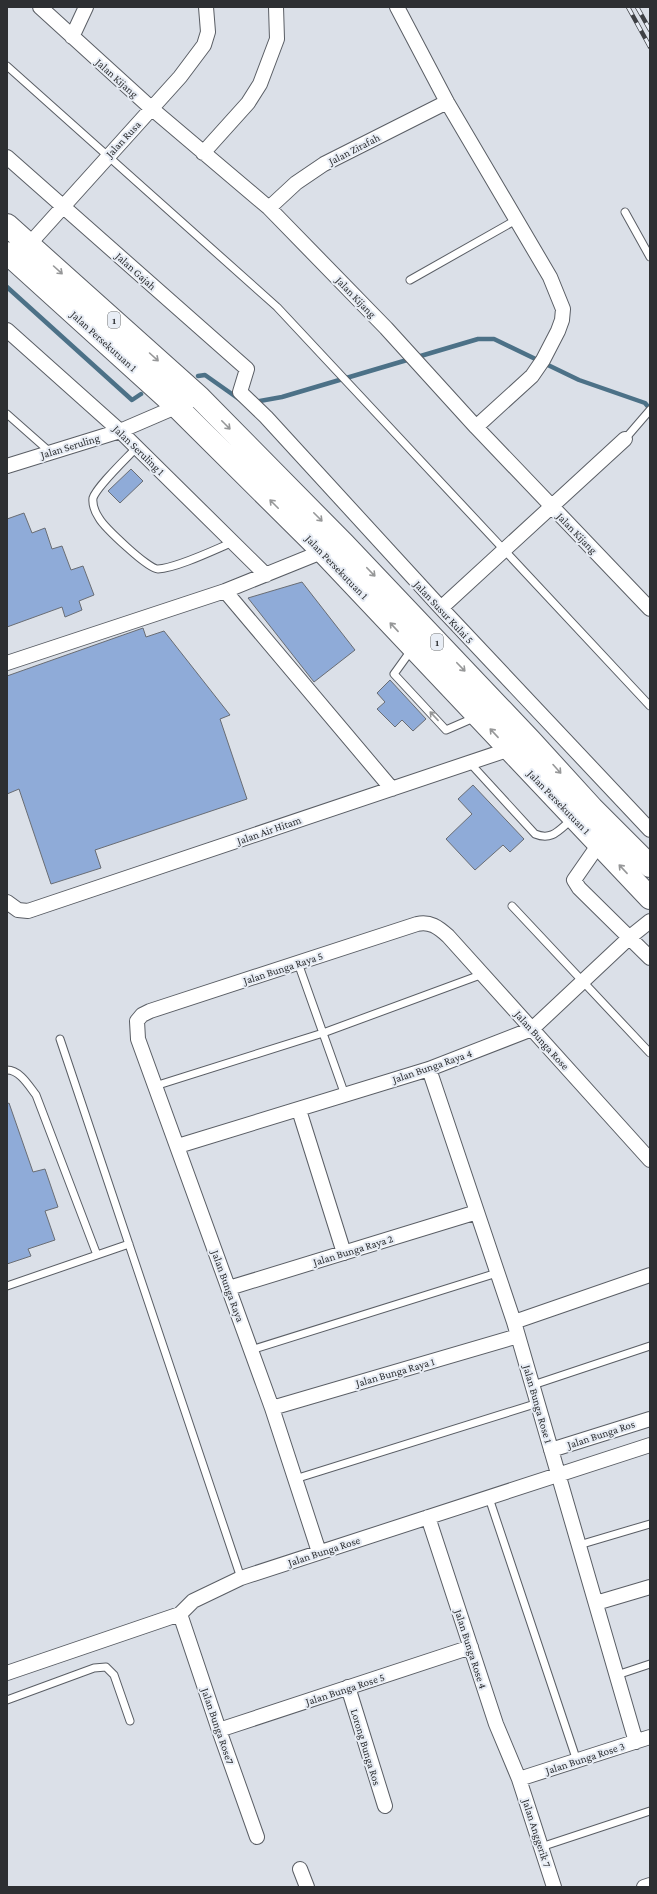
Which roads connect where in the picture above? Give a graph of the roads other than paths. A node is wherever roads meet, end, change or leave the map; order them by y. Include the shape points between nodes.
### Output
1 (40, 7) edge
2 (86, 7) edge
3 (206, 7) edge
4 (276, 7) edge
5 (397, 7) edge
6 (72, 37) junction
7 (7, 66) edge
8 (447, 102) junction
9 (151, 108) junction
10 (203, 153) junction
11 (107, 156) junction
12 (7, 157) edge
13 (62, 205) junction
14 (269, 208) junction
15 (625, 212) dead end
16 (516, 220) junction
17 (7, 225) edge
18 (29, 244) junction
19 (11, 256) edge
20 (650, 257) edge
21 (410, 280) dead end
22 (7, 330) edge
23 (240, 392) joint
24 (199, 397) junction
25 (176, 406) junction
26 (648, 412) edge
27 (7, 414) edge
28 (476, 427) junction
29 (120, 430) junction
30 (625, 439) joint
31 (137, 447) junction
32 (50, 452) junction
33 (7, 466) edge
34 (552, 507) junction
35 (233, 542) junction
36 (344, 544) junction
37 (322, 551) junction
38 (504, 551) junction
39 (266, 575) junction
40 (225, 591) junction
41 (441, 608) junction
42 (650, 609) edge
43 (413, 647) junction
44 (7, 664) edge
45 (650, 706) edge
46 (478, 716) junction
47 (531, 740) junction
48 (510, 750) junction
49 (469, 762) junction
50 (392, 789) junction
51 (573, 818) junction
52 (650, 830) edge
53 (600, 844) junction
54 (650, 866) edge
55 (650, 898) edge
56 (7, 902) edge
57 (512, 906) dead end
58 (650, 921) edge
59 (432, 924) joint
60 (630, 937) junction
61 (650, 958) edge
62 (298, 963) junction
63 (483, 974) junction
64 (584, 981) junction
65 (137, 1021) joint
66 (532, 1029) junction
67 (322, 1033) junction
68 (60, 1038) dead end
69 (650, 1053) edge
70 (429, 1069) junction
71 (7, 1070) edge
72 (155, 1086) junction
73 (345, 1095) junction
74 (298, 1110) junction
75 (178, 1146) junction
76 (650, 1160) edge
77 (477, 1212) junction
78 (129, 1244) junction
79 (344, 1253) junction
80 (97, 1255) junction
81 (497, 1273) junction
82 (650, 1275) edge
83 (7, 1286) edge
84 (229, 1288) junction
85 (514, 1322) junction
86 (518, 1336) junction
87 (650, 1346) edge
88 (251, 1350) junction
89 (533, 1385) junction
90 (538, 1403) junction
91 (272, 1408) junction
92 (650, 1418) edge
93 (650, 1445) edge
94 (551, 1450) junction
95 (559, 1476) junction
96 (295, 1479) junction
97 (489, 1498) junction
98 (428, 1518) junction
99 (650, 1524) edge
100 (579, 1545) junction
101 (319, 1552) junction
102 (241, 1578) junction
103 (650, 1587) edge
104 (596, 1603) junction
105 (180, 1614) junction
106 (470, 1647) junction
107 (650, 1664) edge
108 (7, 1673) edge
109 (617, 1675) junction
110 (348, 1688) junction
111 (7, 1700) edge
112 (130, 1721) dead end
113 (219, 1730) junction
114 (650, 1737) edge
115 (636, 1742) junction
116 (576, 1761) junction
117 (519, 1779) junction
118 (385, 1806) dead end
119 (650, 1811) edge
120 (257, 1837) dead end
121 (541, 1847) junction
122 (300, 1869) dead end
123 (650, 1885) edge
124 (307, 1887) edge
125 (554, 1887) edge
126 (644, 1887) edge

1 - 6 street, Jalan Kijang
2 - 6 street
3 - 9 street, Jalan Rusa via 208,32 204,45 180,77
4 - 10 street via 277,39 260,84 248,103
5 - 8 street
6 - 9 street, Jalan Kijang
7 - 11 lane
8 - 14 street, Jalan Zirafah via 324,164 296,183
8 - 16 street
9 - 10 street, Jalan Kijang
9 - 11 street, Jalan Rusa
10 - 14 street, Jalan Kijang
11 - 13 street, Jalan Rusa
11 - 38 lane via 277,307
12 - 13 street, Jalan Gajah
13 - 18 street, Jalan Rusa
13 - 23 street, Jalan Gajah via 247,369
14 - 28 street, Jalan Kijang via 427,371
15 - 20 lane
16 - 21 lane
16 - 28 street via 559,296 564,309 562,320 543,360 532,376
17 - 18 highway, Jalan Persekutuan 1 / 1
18 - 19 street, Jalan Rusa
18 -> 24 highway, Jalan Persekutuan 1 / 1
19 - 25 highway, Jalan Persekutuan 1 / 1
22 - 29 street, Jalan Seruling 1
23 - 41 street, Jalan Susur Kulai 5 via 266,417
24 - 25 street, Jalan Seruling
24 -> 36 highway, Jalan Persekutuan 1 / 1
25 - 29 street, Jalan Seruling
37 -> 25 highway, Jalan Persekutuan 1 / 1
26 - 30 lane
27 - 32 lane
28 - 34 street, Jalan Kijang
29 - 31 street, Jalan Seruling 1
29 - 32 street, Jalan Seruling
30 - 34 street
31 - 35 street, Jalan Seruling 1
31 - 35 lane via 98,489 93,508 100,520 146,564 156,569 168,567
32 - 33 street, Jalan Seruling
34 - 38 street
34 - 42 street, Jalan Kijang
35 - 39 street, Jalan Seruling 1
36 - 37 street
36 -> 47 highway, Jalan Persekutuan 1 / 1
37 - 39 street
43 -> 37 highway, Jalan Persekutuan 1 / 1
38 - 41 street
38 - 45 lane
39 - 40 street
40 - 44 street
40 - 50 street
41 - 52 street, Jalan Susur Kulai 5
43 - 46 highway, Jalan Persekutuan 1 / 1
46 -> 43 lane via 446,730 394,674
48 -> 46 highway, Jalan Persekutuan 1 / 1
47 - 48 street, Jalan Air Hitam
47 -> 54 highway, Jalan Persekutuan 1 / 1 via 592,808
48 - 49 street, Jalan Air Hitam
48 - 51 highway, Jalan Persekutuan 1 / 1
49 - 50 street, Jalan Air Hitam
49 - 51 lane via 535,834 550,837
50 - 56 street, Jalan Air Hitam via 28,911 18,910
51 - 53 highway, Jalan Persekutuan 1 / 1
55 -> 53 highway, Jalan Persekutuan 1 / 1
53 - 60 street via 574,880 579,888
57 - 64 lane
58 - 60 street, Jalan Bunga Raya 4
59 - 62 street, Jalan Bunga Raya 5 via 417,924
59 - 63 street, Jalan Bunga Rose via 448,936
60 - 61 street
60 - 64 street, Jalan Bunga Raya 4
62 - 65 street, Jalan Bunga Raya 5 via 150,1011
62 - 67 lane
63 - 66 street, Jalan Bunga Rose
63 - 67 lane
64 - 66 street, Jalan Bunga Raya 4
64 - 69 lane
65 - 72 street, Jalan Bunga Raya via 138,1039
66 - 70 street, Jalan Bunga Raya 4
66 - 76 street, Jalan Bunga Rose
67 - 72 lane
67 - 73 lane
68 - 78 lane
70 - 73 street, Jalan Bunga Raya 4
70 - 77 street, Jalan Bunga Rose 1
71 - 80 lane via 23,1078 36,1095
72 - 75 street, Jalan Bunga Raya
73 - 74 street, Jalan Bunga Raya 4
74 - 75 street, Jalan Bunga Raya 4
74 - 79 street
75 - 84 street, Jalan Bunga Raya
77 - 79 street, Jalan Bunga Raya 2
77 - 81 street, Jalan Bunga Rose 1
78 - 80 lane
78 - 102 lane
79 - 84 street, Jalan Bunga Raya 2
80 - 83 lane
81 - 85 street, Jalan Bunga Rose 1
81 - 88 lane
82 - 85 street
84 - 88 street, Jalan Bunga Raya
85 - 86 street, Jalan Bunga Rose 1
86 - 89 street, Jalan Bunga Rose 1
86 - 91 street, Jalan Bunga Raya 1
87 - 89 lane
88 - 91 street, Jalan Bunga Raya
89 - 90 street, Jalan Bunga Rose 1
90 - 94 street, Jalan Bunga Rose 1
90 - 96 lane
91 - 96 street, Jalan Bunga Raya
92 - 94 street, Jalan Bunga Ros
93 - 95 street, Jalan Bunga Rose
94 - 95 street, Jalan Bunga Rose 1
95 - 97 street, Jalan Bunga Rose
95 - 100 street, Jalan Bunga Rose 1
96 - 101 street, Jalan Bunga Raya
97 - 98 street, Jalan Bunga Rose
97 - 116 lane
98 - 101 street, Jalan Bunga Rose
98 - 106 street, Jalan Bunga Rose 4
99 - 100 lane
100 - 104 street, Jalan Bunga Rose 1
101 - 102 street, Jalan Bunga Rose
102 - 105 street, Jalan Bunga Rose via 193,1602
103 - 104 street
104 - 109 street, Jalan Bunga Rose 1
105 - 108 street, Jalan Bunga Rose
105 - 113 street, Jalan Bunga Rose7
106 - 110 street, Jalan Bunga Rose 5
106 - 117 street, Jalan Bunga Rose 4 via 496,1724
107 - 109 lane
109 - 115 street, Jalan Bunga Rose 1
110 - 113 street, Jalan Bunga Rose 5
110 - 118 street, Lorong Bunga Ros
111 - 112 lane via 94,1668 106,1667 114,1675
113 - 120 street, Jalan Bunga Rose7
114 - 115 street, Jalan Bunga Rose 3
115 - 116 street, Jalan Bunga Rose 3
116 - 117 street, Jalan Bunga Rose 3
117 - 121 street, Jalan Anggerik 7
119 - 121 lane
121 - 125 street, Jalan Anggerik 7
122 - 124 street
123 - 126 street

